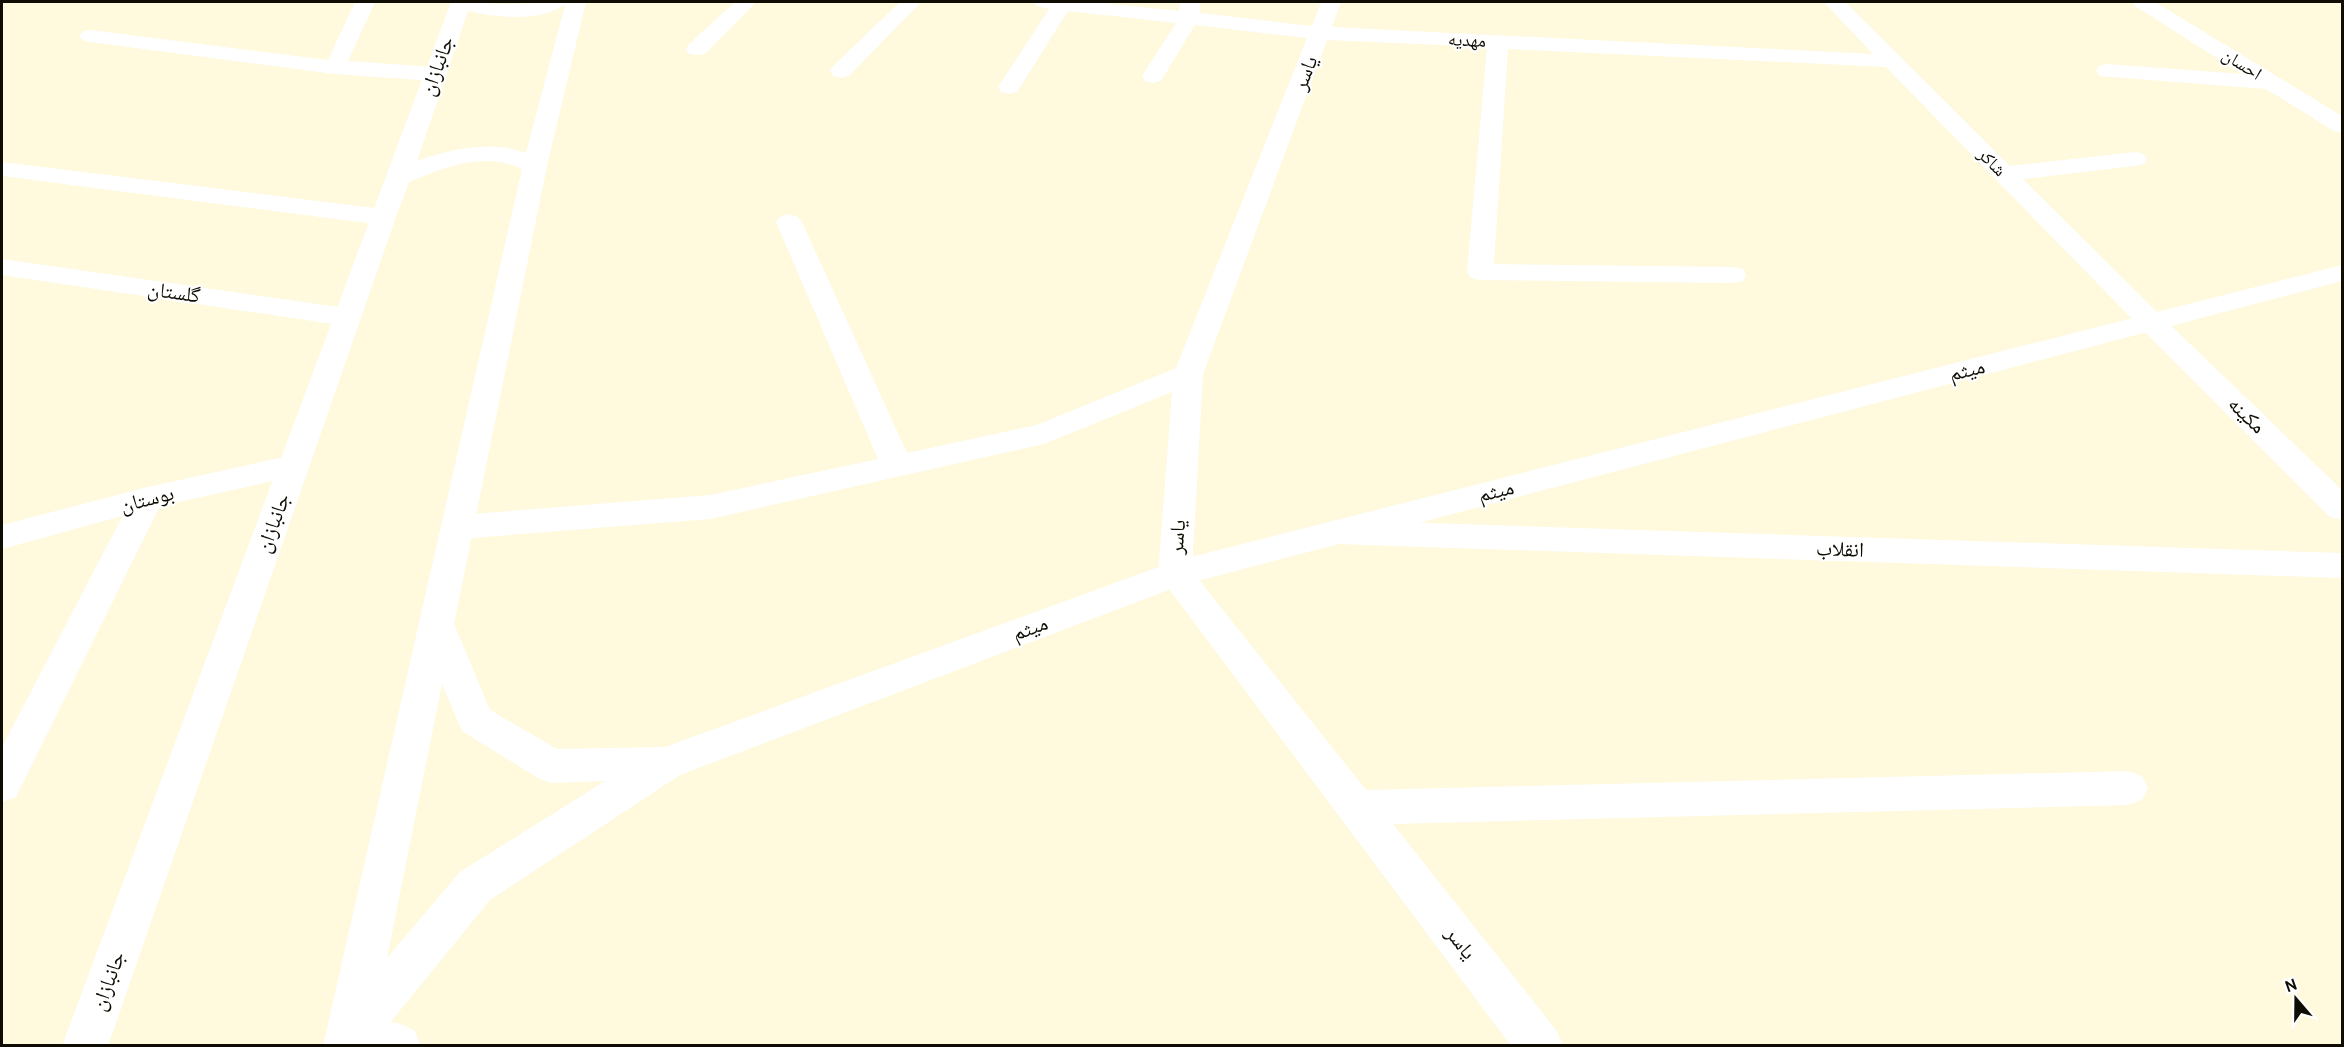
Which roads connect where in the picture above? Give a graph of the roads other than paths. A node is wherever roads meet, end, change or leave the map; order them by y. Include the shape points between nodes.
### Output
1 (365, 2) edge
2 (461, 2) edge
3 (557, 2) edge
4 (576, 2) edge
5 (746, 2) edge
6 (911, 2) edge
7 (1331, 2) edge
8 (1833, 2) edge
9 (2142, 2) edge
10 (1053, 3) edge
11 (1189, 10) edge
12 (1321, 33) junction
13 (90, 36) dead end
14 (1498, 42) junction
15 (697, 49) dead end
16 (1892, 61) junction
17 (335, 67) junction
18 (840, 71) dead end
19 (2107, 71) dead end
20 (434, 74) junction
21 (1153, 76) dead end
22 (2272, 83) junction
23 (1009, 87) dead end
24 (2343, 126) edge
25 (2135, 159) dead end
26 (535, 166) junction
27 (2, 169) edge
28 (2004, 174) junction
29 (400, 177) junction
30 (383, 217) junction
31 (789, 222) dead end
32 (2, 267) edge
33 (2343, 273) edge
34 (1733, 274) dead end
35 (346, 317) junction
36 (2151, 322) junction
37 (1188, 374) junction
38 (293, 466) junction
39 (897, 466) junction
40 (148, 498) junction
41 (2343, 509) edge
42 (459, 527) junction
43 (1337, 532) junction
44 (2, 537) edge
45 (2343, 566) edge
46 (1175, 574) junction
47 (436, 624) junction
48 (666, 763) junction
49 (2, 785) edge
50 (2128, 788) dead end
51 (1356, 808) junction
52 (346, 1043) edge
53 (85, 1046) edge
54 (398, 1046) edge
55 (1540, 1046) edge

1 - 17 street
2 - 3 street via 482,10 515,10
2 - 20 street, جانبازان
4 - 26 street
5 - 15 street
6 - 18 street
7 - 12 street, یاسر
8 - 16 street, شاکر
9 - 22 street, احسان
10 - 11 street, مهدیه
10 - 23 street
11 - 12 street, مهدیه
11 - 21 street
12 - 14 street, مهدیه
12 - 37 street, یاسر
13 - 17 street
14 - 16 street, مهدیه
14 - 34 street via 1480,272
16 - 28 street, شاکر
17 - 20 street
19 - 22 street
20 - 29 street, جانبازان
22 - 24 street, احسان
25 - 28 street
26 - 29 street via 510,155 475,154 435,162
26 - 42 street
27 - 30 street
28 - 36 street, شاکر
29 - 30 street, جانبازان
30 - 35 street, جانبازان
31 - 39 street
32 - 35 street, گلستان
33 - 36 street, میثم
35 - 38 street, جانبازان
36 - 41 street, مکینه
36 - 43 street, میثم
37 - 39 street via 1044,434
37 - 46 street, یاسر
38 - 40 street, بوستان
38 - 53 street, جانبازان
39 - 42 street via 710,507
40 - 44 street, بوستان
40 - 49 street
42 - 47 street
43 - 45 street, انقلاب
43 - 46 street, میثم
46 - 48 street, میثم
46 - 51 street, یاسر
47 - 48 street via 475,720 552,766
47 - 52 street
48 - 52 street via 475,886
50 - 51 street
51 - 55 street, یاسر
52 - 54 street

